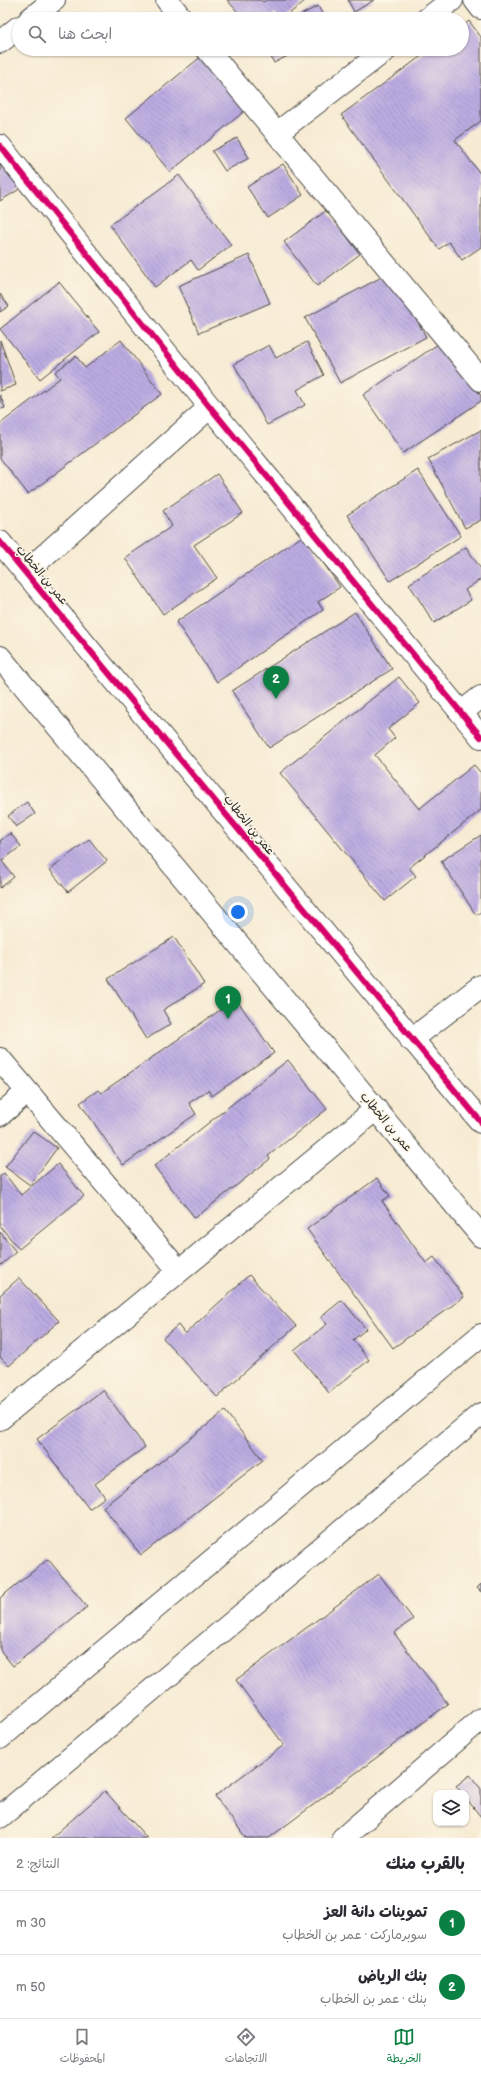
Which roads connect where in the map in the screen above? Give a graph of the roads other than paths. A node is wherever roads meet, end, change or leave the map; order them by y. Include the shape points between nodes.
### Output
1 (54, 0) edge
2 (167, 0) edge
3 (452, 0) edge
4 (475, 0) edge
5 (481, 8) edge
6 (39, 12) edge
7 (176, 12) edge
8 (436, 12) edge
9 (12, 33) edge
10 (0, 42) edge
11 (213, 56) edge
12 (378, 56) edge
13 (277, 133) junction
14 (0, 146) edge
15 (481, 380) edge
16 (210, 407) junction
17 (0, 542) edge
18 (26, 572) junction
19 (0, 657) edge
20 (481, 697) edge
21 (462, 712) junction
22 (481, 737) edge
23 (481, 986) edge
24 (411, 1040) junction
25 (0, 1059) edge
26 (28, 1092) junction
27 (376, 1110) junction
28 (0, 1115) edge
29 (481, 1122) edge
30 (481, 1236) edge
31 (179, 1271) junction
32 (481, 1335) edge
33 (481, 1414) edge
34 (0, 1420) edge
35 (481, 1719) edge
36 (0, 1738) edge
37 (0, 1817) edge
38 (342, 1838) edge

1 - 6 street
2 - 7 street
3 - 8 street
4 - 5 street
9 - 10 street
11 - 13 street
12 - 13 street
13 - 15 street
14 - 16 street
16 - 18 street
16 - 21 street
17 - 18 street, عمر بن الخطاب
18 - 24 street, عمر بن الخطاب
19 - 27 street, عمر بن الخطاب
20 - 21 street
21 - 22 street
23 - 24 street
24 - 29 street, عمر بن الخطاب
25 - 26 street
26 - 28 street
26 - 31 street
27 - 30 street, عمر بن الخطاب
27 - 31 street
31 - 34 street
32 - 36 street
33 - 37 street
35 - 38 street

